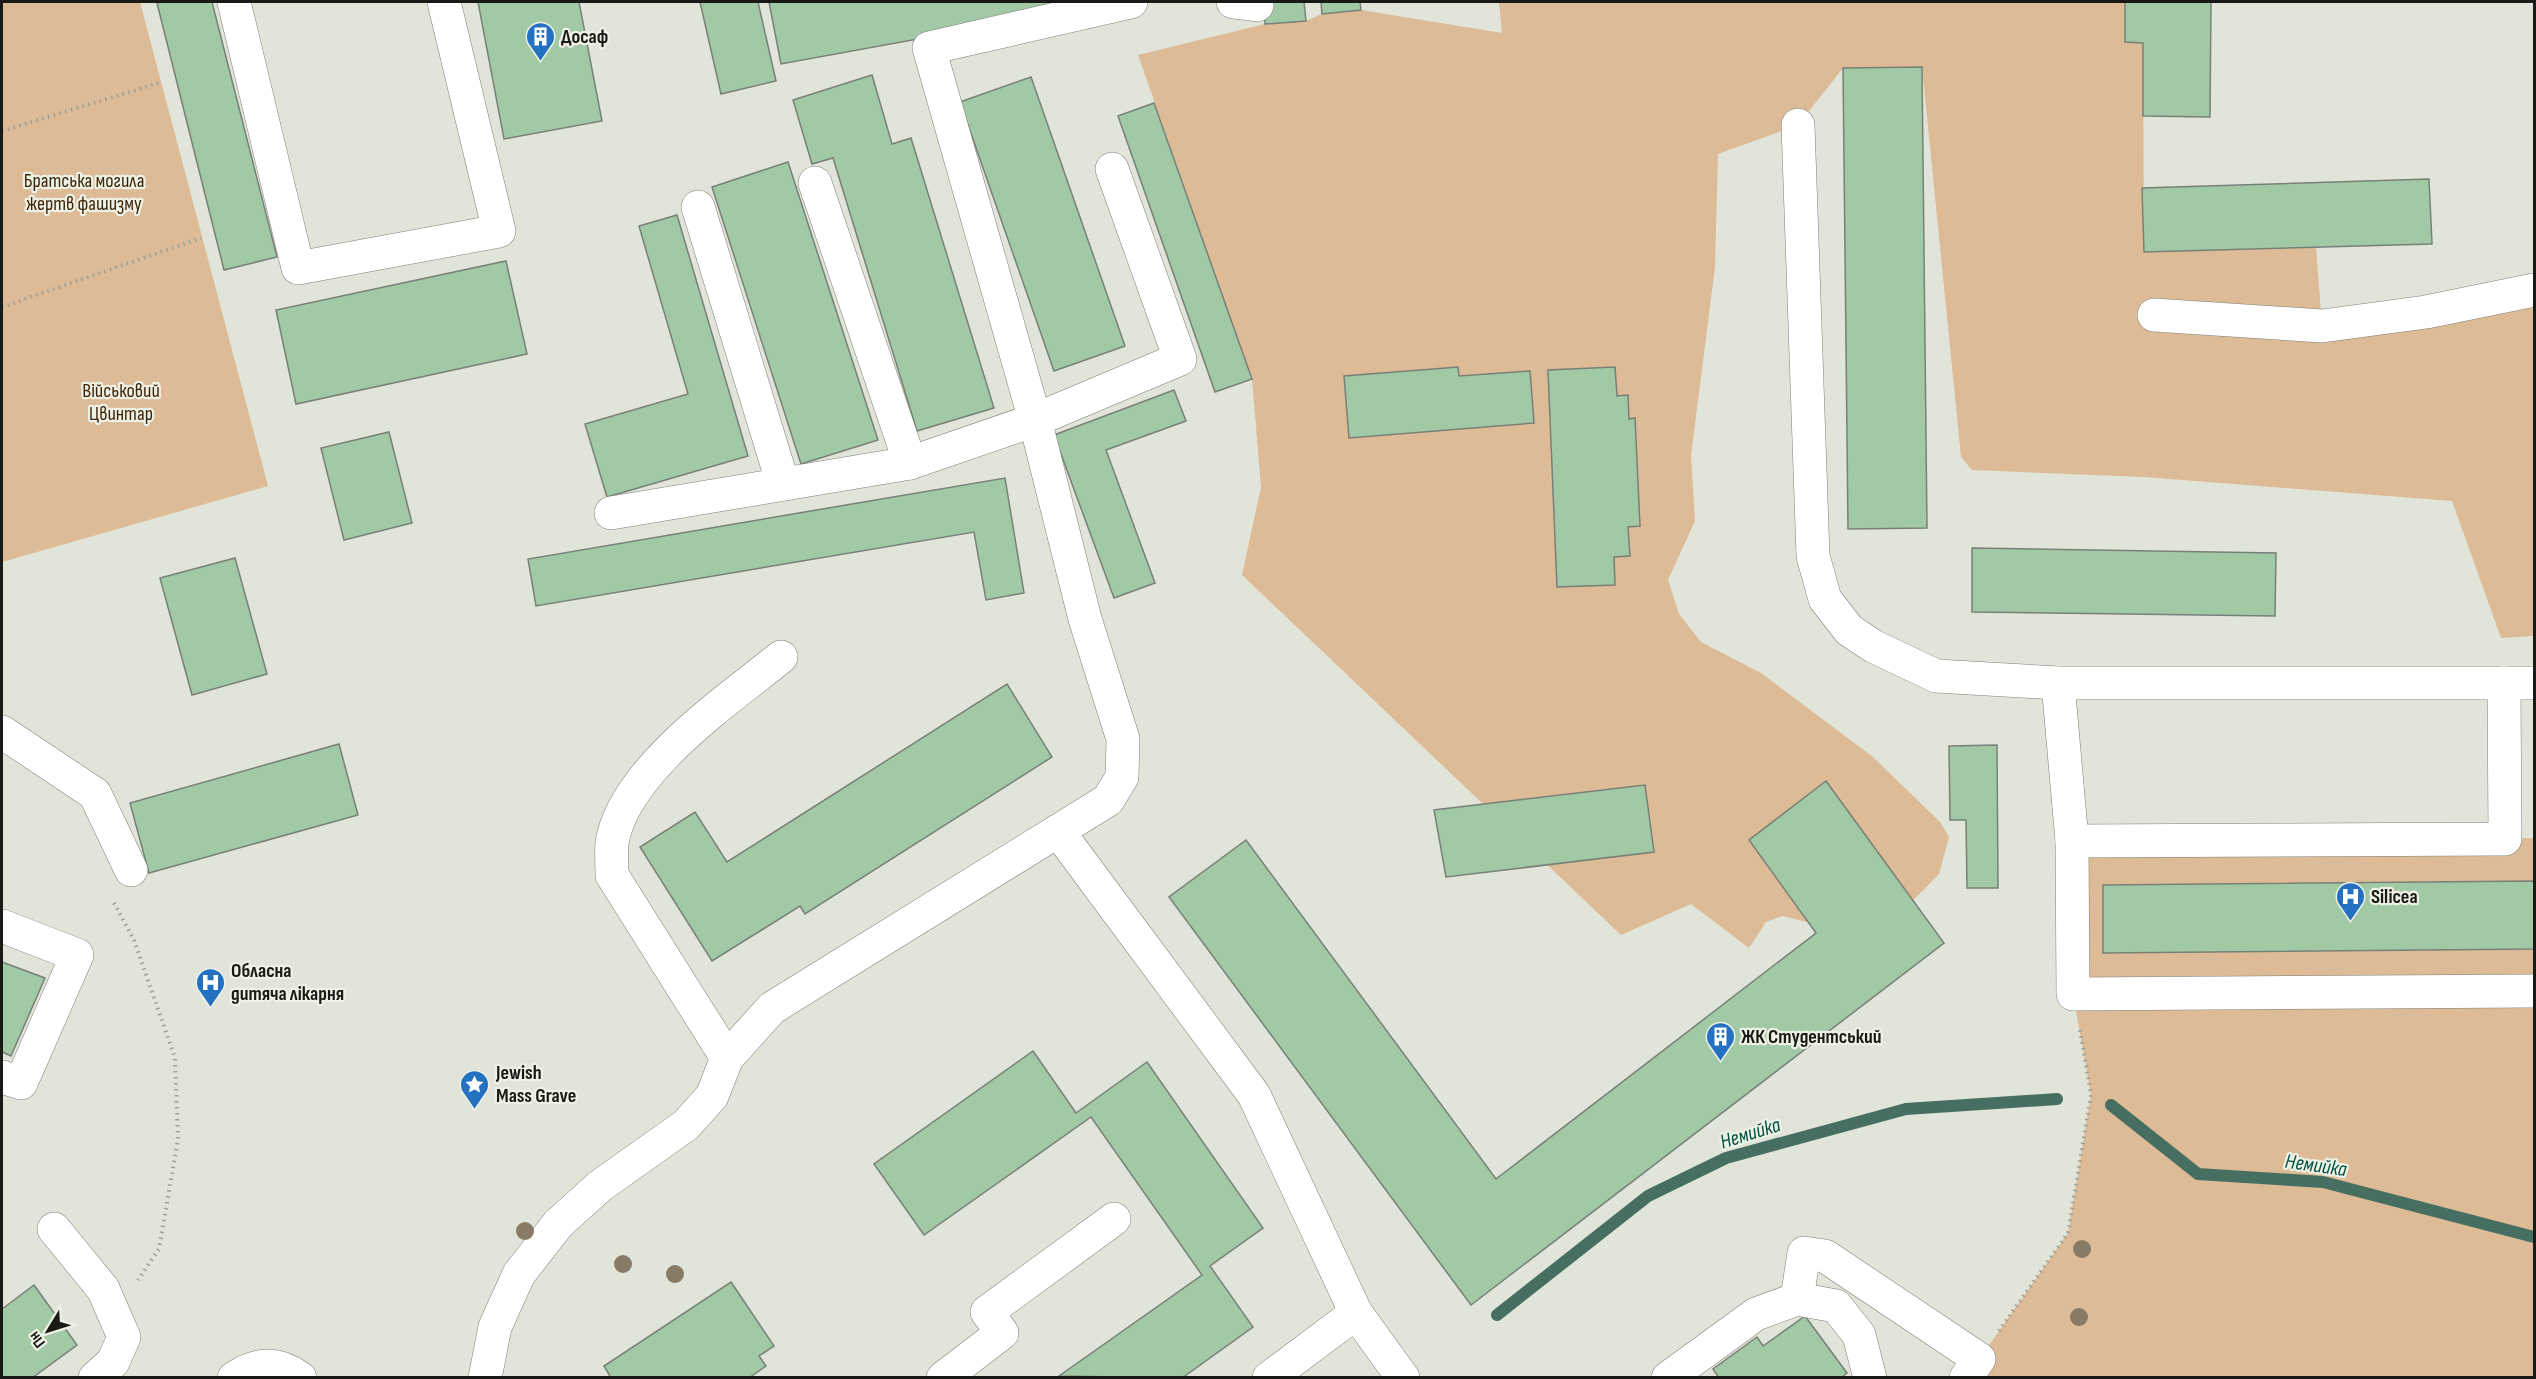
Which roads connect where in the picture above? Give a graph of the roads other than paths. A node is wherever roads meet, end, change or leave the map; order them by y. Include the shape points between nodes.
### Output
1 (234, 2) edge
2 (444, 2) edge
3 (1131, 2) edge
4 (1798, 125) dead end
5 (1112, 169) dead end
6 (815, 183) dead end
7 (698, 207) dead end
8 (2535, 290) edge
9 (2154, 315) dead end
10 (1035, 420) junction
11 (910, 463) junction
12 (783, 484) junction
13 (611, 513) dead end
14 (781, 657) dead end
15 (2058, 683) junction
16 (2519, 683) edge
17 (2, 732) edge
18 (1058, 831) junction
19 (2072, 841) junction
20 (131, 870) dead end
21 (2, 926) edge
22 (2535, 991) edge
23 (727, 1058) junction
24 (13, 1088) edge
25 (1114, 1219) dead end
26 (54, 1229) dead end
27 (1797, 1299) junction
28 (1356, 1313) junction
29 (1973, 1368) edge
30 (95, 1377) edge
31 (234, 1377) edge
32 (300, 1377) edge
33 (485, 1377) edge
34 (943, 1377) edge
35 (1269, 1377) edge
36 (1404, 1377) edge
37 (1668, 1377) edge
38 (1870, 1377) edge

1 - 2 lane via 298,268 499,231
3 - 10 lane via 928,48
4 - 15 lane via 1813,556 1826,599 1849,630 1936,676
5 - 10 lane via 1180,359
6 - 11 lane
7 - 12 lane
8 - 9 lane via 2426,312 2322,326
10 - 11 lane
10 - 18 lane via 1085,619 1123,739 1122,777 1108,800
11 - 12 lane
12 - 13 lane
14 - 23 lane via 702,721 646,775 622,813 612,842 612,875
15 - 16 lane
15 - 19 lane
16 - 19 lane via 2505,839
17 - 20 lane via 95,794
18 - 23 lane via 772,1008
18 - 28 lane via 1254,1095
19 - 22 lane via 2073,994
21 - 24 lane via 77,955
23 - 33 lane via 712,1096 686,1125 583,1201 558,1224 519,1274 495,1327
25 - 34 lane via 987,1312 1002,1333
26 - 30 lane via 103,1289 124,1337 113,1362
27 - 29 lane via 1804,1253 1825,1256
27 - 37 lane via 1756,1314
27 - 38 lane via 1836,1306 1859,1335
28 - 35 lane
28 - 36 lane
31 - 32 lane via 254,1366 270,1365 287,1368

